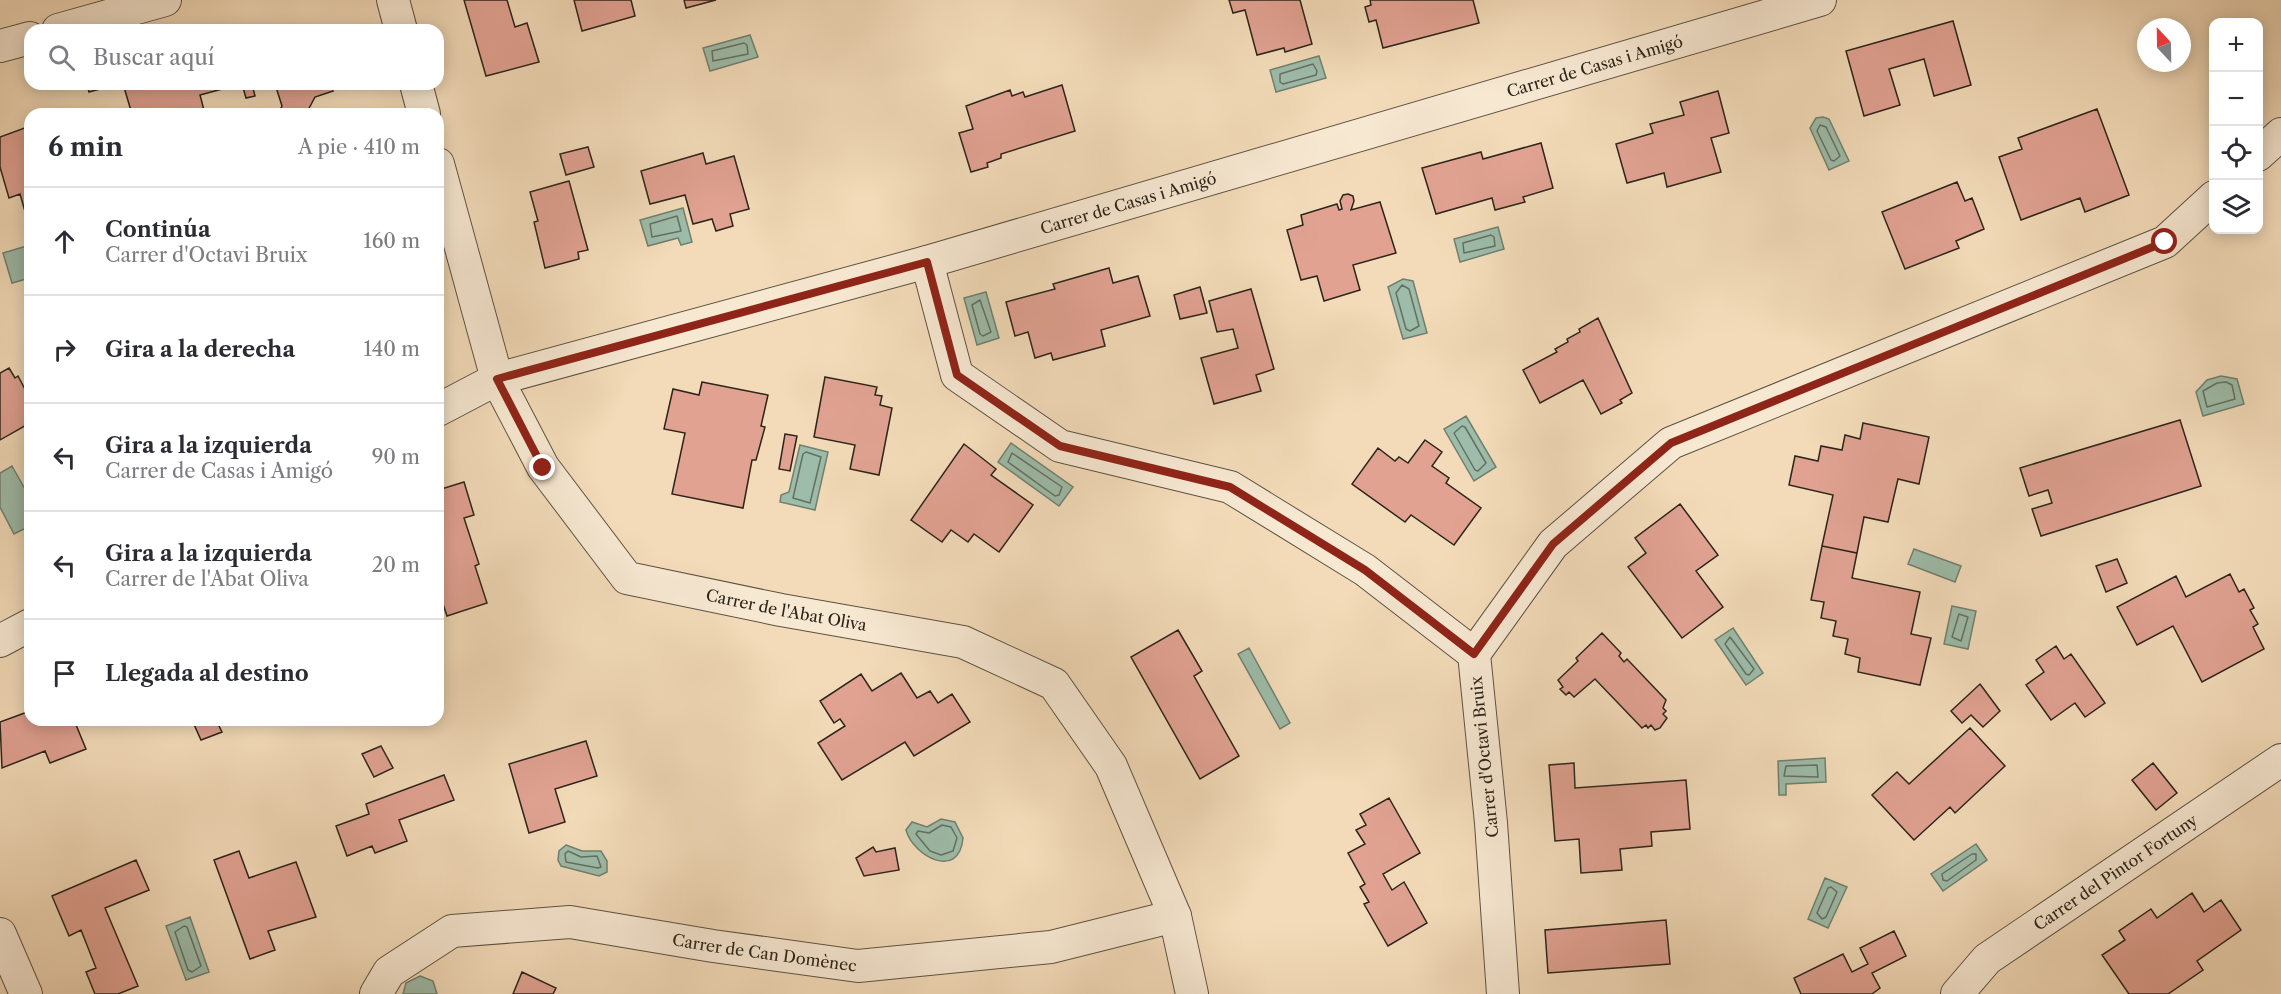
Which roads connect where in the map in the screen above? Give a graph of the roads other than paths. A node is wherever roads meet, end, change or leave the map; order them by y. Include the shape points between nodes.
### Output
1 (165, 0) edge
2 (393, 0) edge
3 (1820, 0) edge
4 (79, 24) edge
5 (399, 24) edge
6 (24, 40) edge
7 (0, 46) edge
8 (418, 90) edge
9 (422, 108) edge
10 (2281, 134) edge
11 (2263, 151) edge
12 (444, 186) edge
13 (2209, 202) edge
14 (927, 262) junction
15 (497, 379) junction
16 (444, 407) edge
17 (24, 629) edge
18 (0, 641) edge
19 (1474, 654) junction
20 (2281, 760) edge
21 (1175, 916) junction
22 (0, 934) edge
23 (26, 994) edge
24 (376, 994) edge
25 (1192, 994) edge
26 (1503, 994) edge
27 (1958, 994) edge

1 - 4 street
2 - 5 street
3 - 14 street, Carrer de Casas i Amigó
6 - 7 street
8 - 9 street
10 - 11 street
12 - 15 street, Carrer de l'Abat Oliva
13 - 19 street, Carrer d'Octavi Bruix via 2165,242 1671,443 1553,544
14 - 15 street, Carrer de Casas i Amigó
14 - 19 street via 957,375 1060,446 1230,487 1365,570
15 - 16 street, Carrer de Casas i Amigó
15 - 21 street, Carrer de l'Abat Oliva via 543,468 627,578 963,642 1054,684 1111,766
17 - 18 street
19 - 26 street, Carrer d'Octavi Bruix
20 - 27 street, Carrer del Pintor Fortuny via 1987,960
21 - 24 street, Carrer de Can Domènec via 1051,947 858,966 570,922 452,931 389,972
21 - 25 street, Carrer de l'Abat Oliva
22 - 23 street

